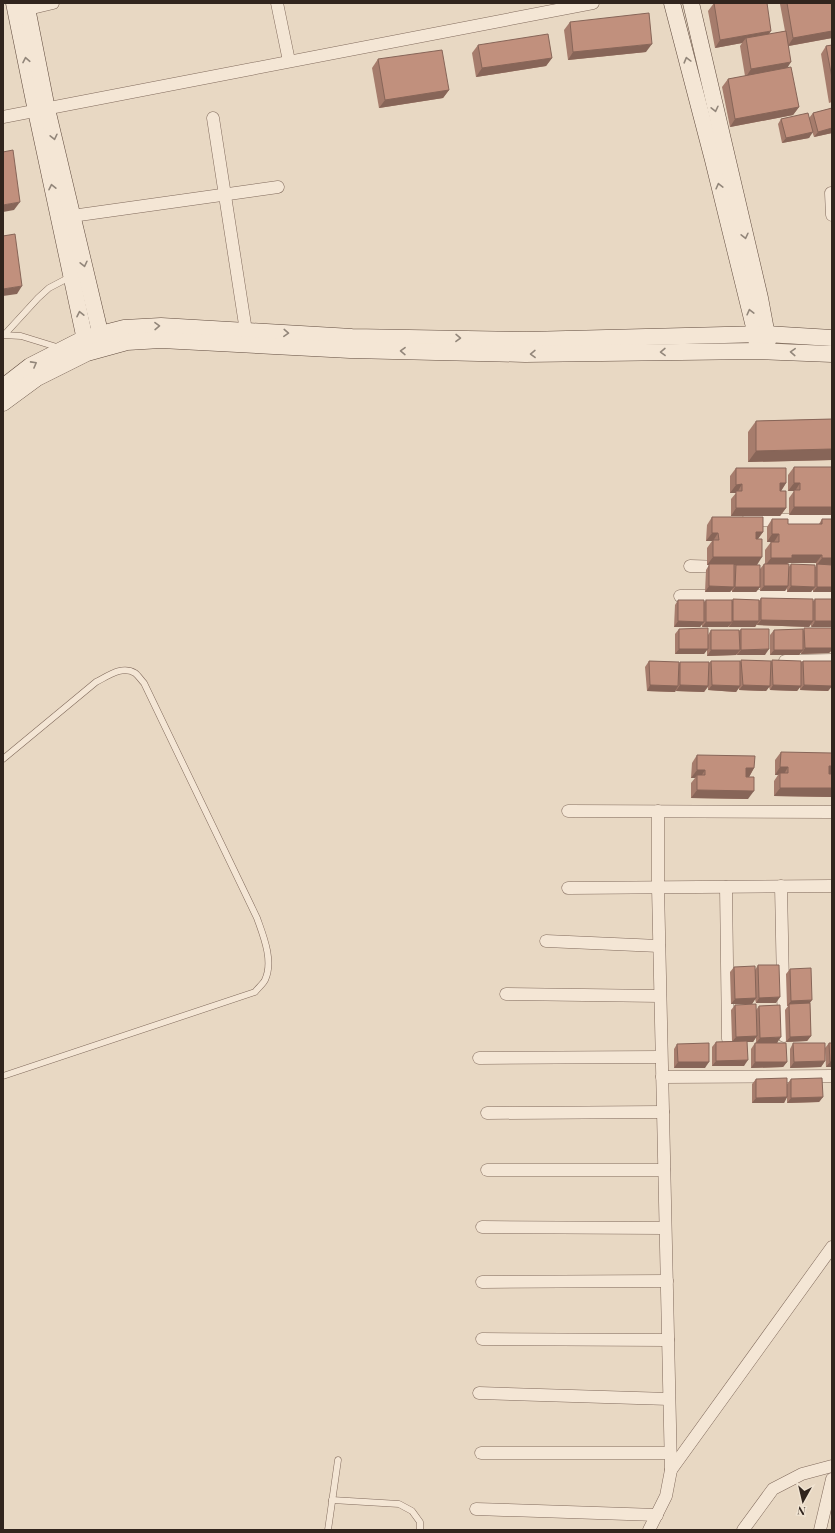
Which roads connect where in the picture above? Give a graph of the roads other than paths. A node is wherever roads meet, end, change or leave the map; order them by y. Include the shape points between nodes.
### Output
1 (53, 3) edge
2 (277, 3) edge
3 (593, 3) edge
4 (672, 3) edge
5 (691, 3) edge
6 (23, 5) edge
7 (289, 61) junction
8 (41, 110) junction
9 (3, 117) edge
10 (213, 118) dead end
11 (278, 187) dead end
12 (831, 193) dead end
13 (225, 195) junction
14 (832, 215) edge
15 (72, 216) junction
16 (71, 276) junction
17 (246, 331) junction
18 (761, 334) junction
19 (4, 335) edge
20 (832, 338) edge
21 (102, 341) junction
22 (86, 345) junction
23 (64, 349) junction
24 (764, 351) junction
25 (832, 354) edge
26 (3, 387) edge
27 (3, 403) edge
28 (738, 520) edge
29 (832, 520) edge
30 (690, 566) dead end
31 (738, 567) edge
32 (832, 595) edge
33 (680, 596) dead end
34 (832, 660) edge
35 (770, 662) edge
36 (3, 759) edge
37 (568, 811) dead end
38 (658, 811) junction
39 (832, 812) edge
40 (781, 886) junction
41 (832, 886) edge
42 (658, 887) junction
43 (726, 887) junction
44 (568, 888) dead end
45 (546, 941) dead end
46 (659, 946) junction
47 (506, 994) dead end
48 (660, 996) junction
49 (784, 1036) dead end
50 (728, 1039) dead end
51 (661, 1057) junction
52 (479, 1058) dead end
53 (3, 1076) edge
54 (832, 1076) edge
55 (662, 1077) junction
56 (663, 1112) junction
57 (487, 1113) dead end
58 (487, 1170) dead end
59 (664, 1170) junction
60 (482, 1227) dead end
61 (665, 1228) junction
62 (832, 1247) edge
63 (666, 1280) junction
64 (482, 1282) dead end
65 (482, 1339) dead end
66 (668, 1340) junction
67 (479, 1393) dead end
68 (669, 1399) junction
69 (481, 1453) dead end
70 (670, 1453) junction
71 (338, 1460) dead end
72 (832, 1466) edge
73 (671, 1470) junction
74 (832, 1479) edge
75 (332, 1500) junction
76 (476, 1509) dead end
77 (657, 1515) junction
78 (328, 1530) edge
79 (420, 1530) edge
80 (649, 1530) edge
81 (743, 1530) edge
82 (820, 1530) edge

1 - 6 street
2 - 7 street
3 - 7 street
18 -> 4 main road
5 -> 18 main road via 760,298
6 - 8 main road
7 - 8 street
8 - 9 street
8 -> 15 main road
16 -> 8 main road
10 - 13 street
11 - 13 street
12 - 14 street
13 - 15 street
13 - 17 street
15 -> 21 main road
16 - 19 lane via 49,288
22 -> 16 main road
17 -> 18 main road via 352,337 527,340
21 -> 17 main road via 124,328 161,326
18 - 20 main road
18 - 24 main road
19 - 23 lane via 21,336
21 - 22 main road
24 -> 21 main road via 525,354 350,350 161,340
22 - 23 main road
22 - 27 main road
26 -> 23 main road via 30,366
25 -> 24 main road
28 - 29 street
30 - 31 street
32 - 33 street
34 - 35 street
36 - 53 lane via 96,682 123,670 135,673 144,683 257,918 267,944 268,965 265,979 255,992
37 - 38 street
38 - 39 street
38 - 42 street
40 - 41 street
40 - 43 street
40 - 49 street
42 - 43 street
42 - 44 street
42 - 46 street
43 - 50 street
45 - 46 street
46 - 48 street
47 - 48 street
48 - 51 street
51 - 52 street
51 - 55 street
54 - 55 street
55 - 56 street
56 - 57 street
56 - 59 street
58 - 59 street
59 - 61 street
60 - 61 street
61 - 63 street
62 - 73 street
63 - 64 street
63 - 66 street
65 - 66 street
66 - 68 street
67 - 68 street
68 - 70 street
69 - 70 street
70 - 73 street
71 - 75 lane
72 - 81 street via 802,1474 773,1489
73 - 77 street via 666,1496
74 - 82 street
75 - 78 lane
75 - 79 lane via 399,1504 412,1511 420,1522
76 - 77 street
77 - 80 street

